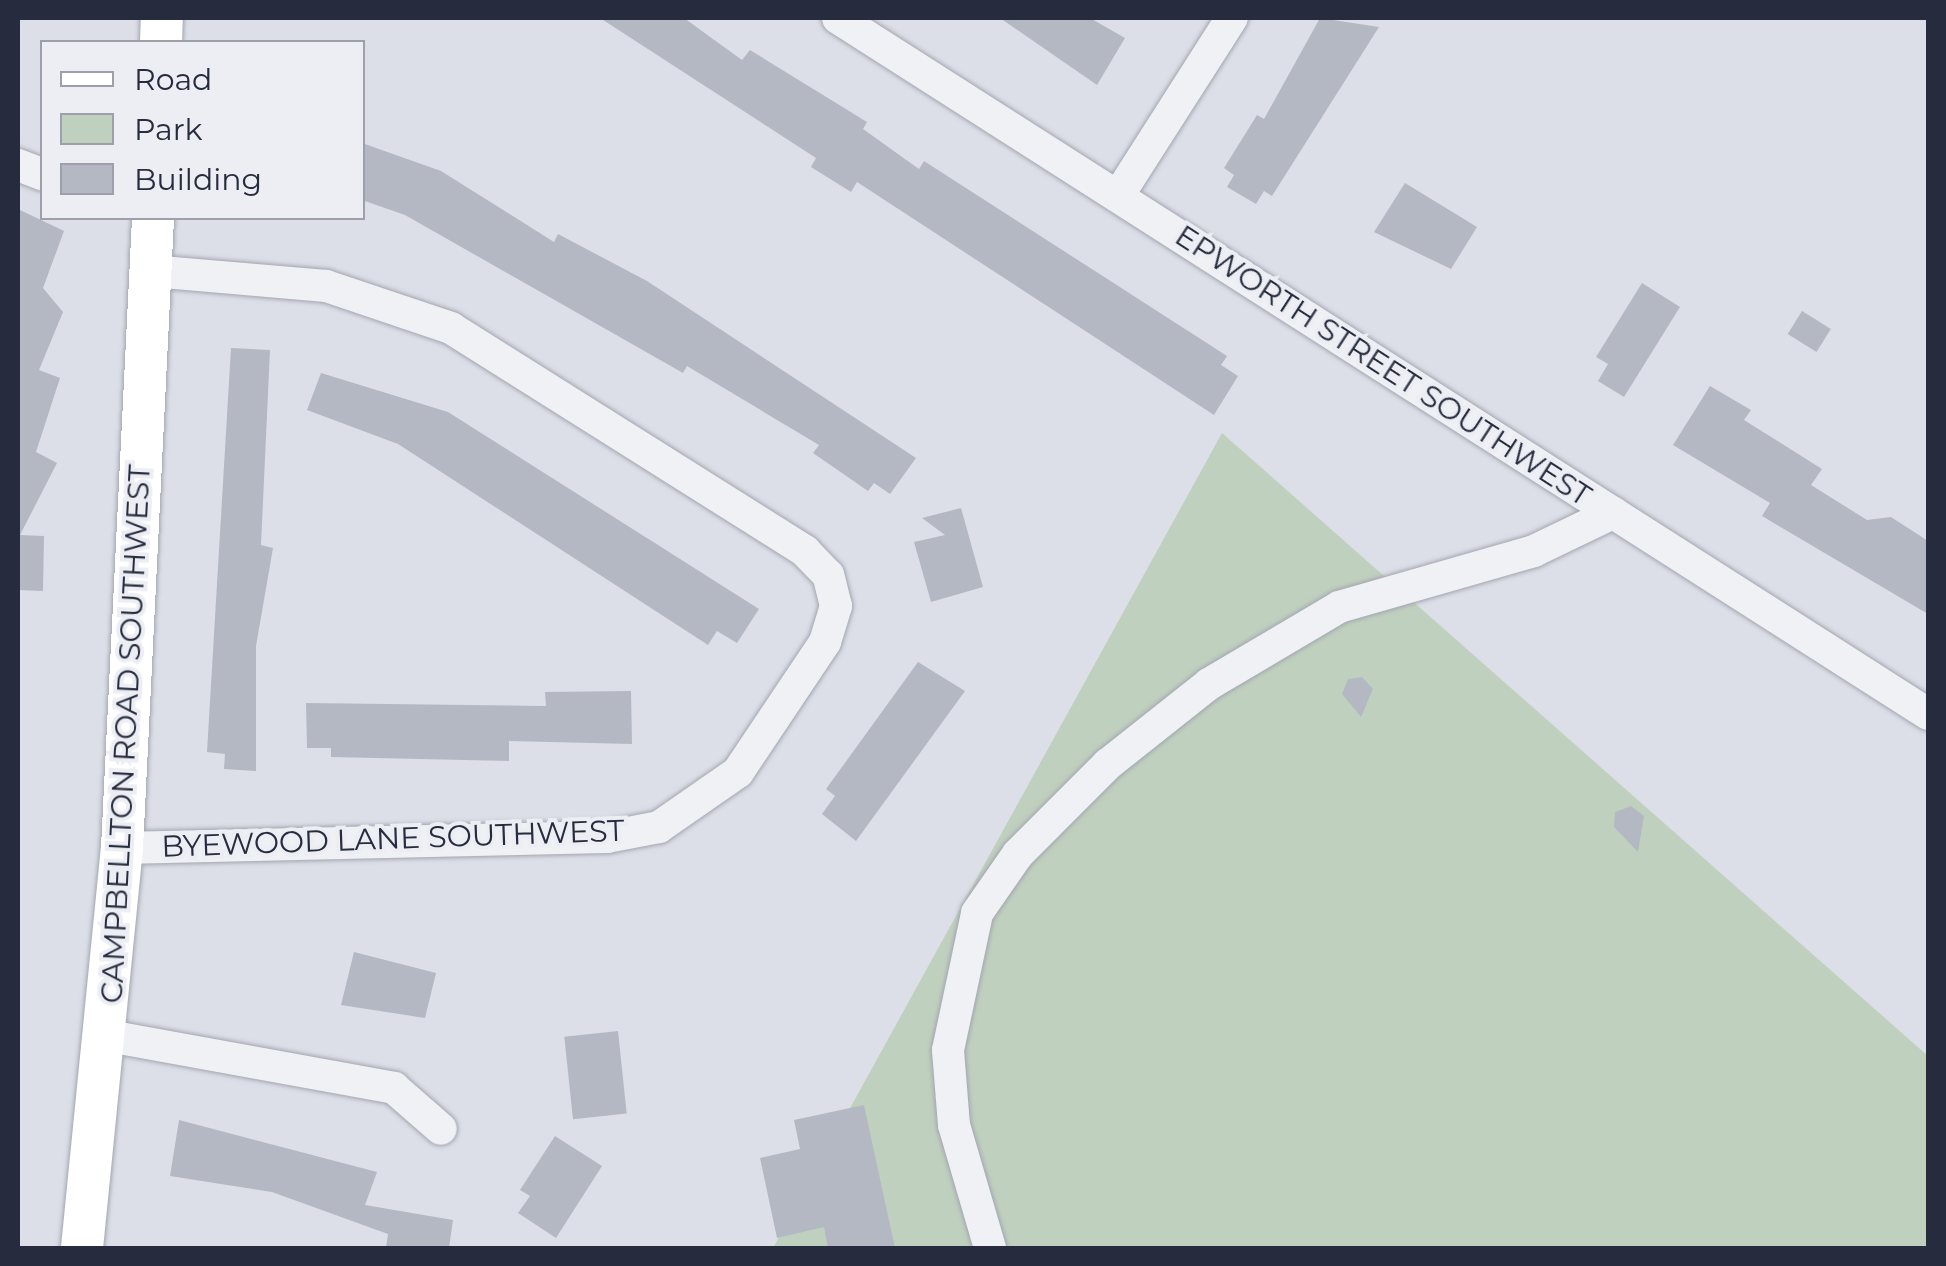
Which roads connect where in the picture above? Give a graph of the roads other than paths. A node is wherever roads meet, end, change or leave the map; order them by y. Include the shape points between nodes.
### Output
1 (838, 18) edge
2 (1232, 18) edge
3 (1118, 196) junction
4 (153, 220) edge
5 (150, 271) junction
6 (1614, 513) junction
7 (1928, 714) edge
8 (122, 848) junction
9 (109, 1036) junction
10 (441, 1129) dead end
11 (82, 1248) edge
12 (990, 1248) edge

1 - 3 street, EPWORTH STREET SOUTHWEST
2 - 3 street
3 - 6 street, EPWORTH STREET SOUTHWEST
4 - 5 main road, CAMPBELLTON ROAD SOUTHWEST
5 - 8 main road, CAMPBELLTON ROAD SOUTHWEST
5 - 8 street, BYEWOOD LANE SOUTHWEST via 326,286 450,328 805,551 828,576 836,606 825,642 738,772 659,828 607,837
6 - 7 street, EPWORTH STREET SOUTHWEST
6 - 12 street via 1534,551 1339,607 1209,684 1108,764 1018,854 977,912 948,1050 954,1125
8 - 9 main road, CAMPBELLTON ROAD SOUTHWEST
9 - 10 street via 394,1088
9 - 11 main road, CAMPBELLTON ROAD SOUTHWEST

